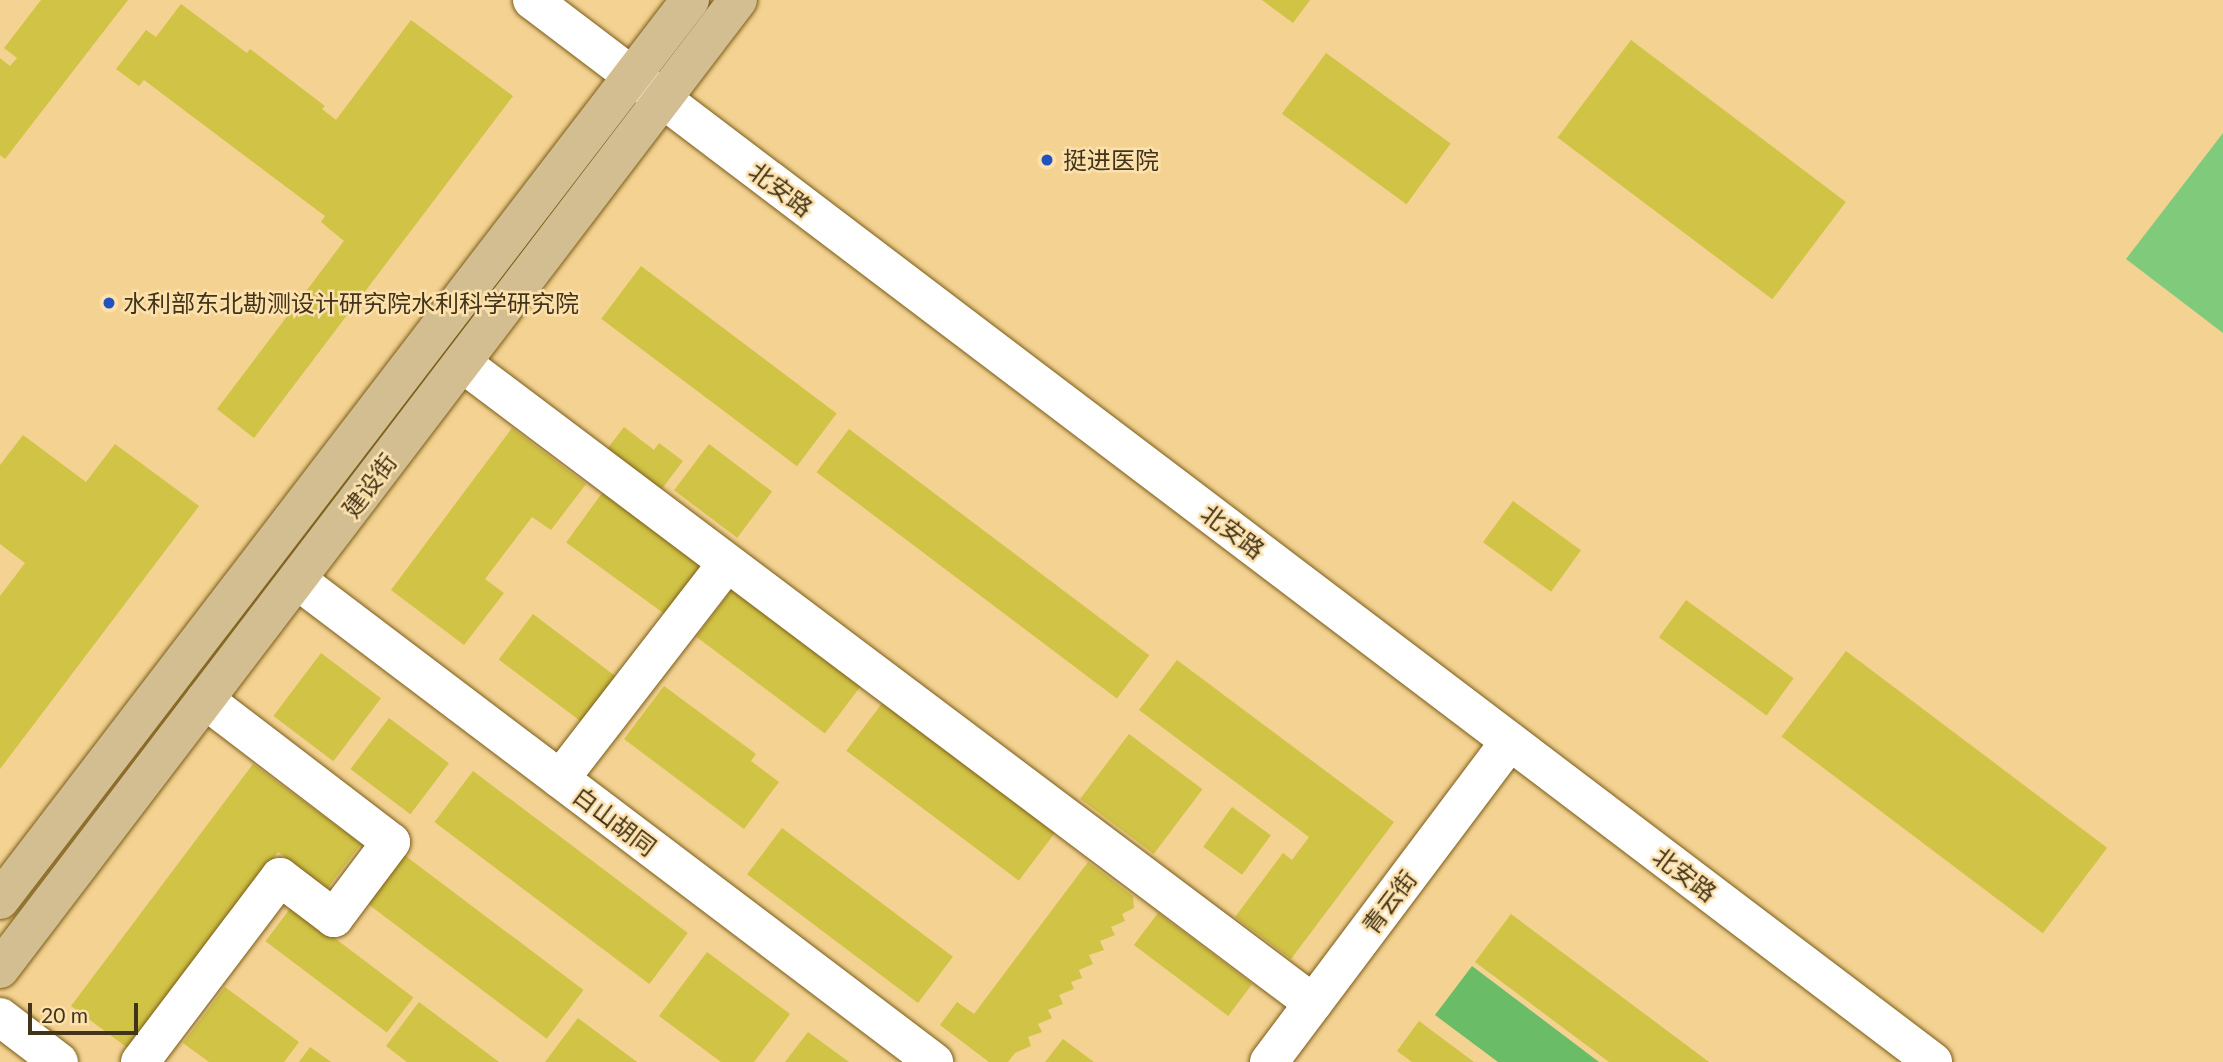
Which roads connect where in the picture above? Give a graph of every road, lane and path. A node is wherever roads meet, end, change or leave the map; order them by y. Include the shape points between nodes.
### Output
1 (532, 0) edge
2 (690, 0) edge
3 (738, 0) edge
4 (632, 76) junction
5 (663, 99) junction
6 (462, 363) junction
7 (727, 563) junction
8 (297, 580) junction
9 (205, 700) junction
10 (1510, 741) junction
11 (559, 779) junction
12 (0, 900) edge
13 (0, 970) edge
14 (1313, 1003) junction
15 (0, 1017) edge
16 (59, 1062) edge
17 (140, 1062) edge
18 (934, 1062) edge
19 (1269, 1062) edge
20 (1933, 1062) edge

1 - 4 street, 北安路
2 - 4 main road, 建设街
3 - 5 main road, 建设街
4 - 5 street, 北安路
4 - 12 main road, 建设街
5 - 6 main road, 建设街
5 - 10 street, 北安路
6 - 7 street
6 - 8 main road, 建设街
7 - 11 street
7 - 14 street
8 - 9 main road, 建设街
8 - 11 street, 白山胡同
9 - 13 main road, 建设街
9 - 17 street via 391,842 334,918 280,877
10 - 14 street, 青云街
10 - 20 street, 北安路
11 - 18 street, 白山胡同
14 - 19 street, 青云街
15 - 16 street

